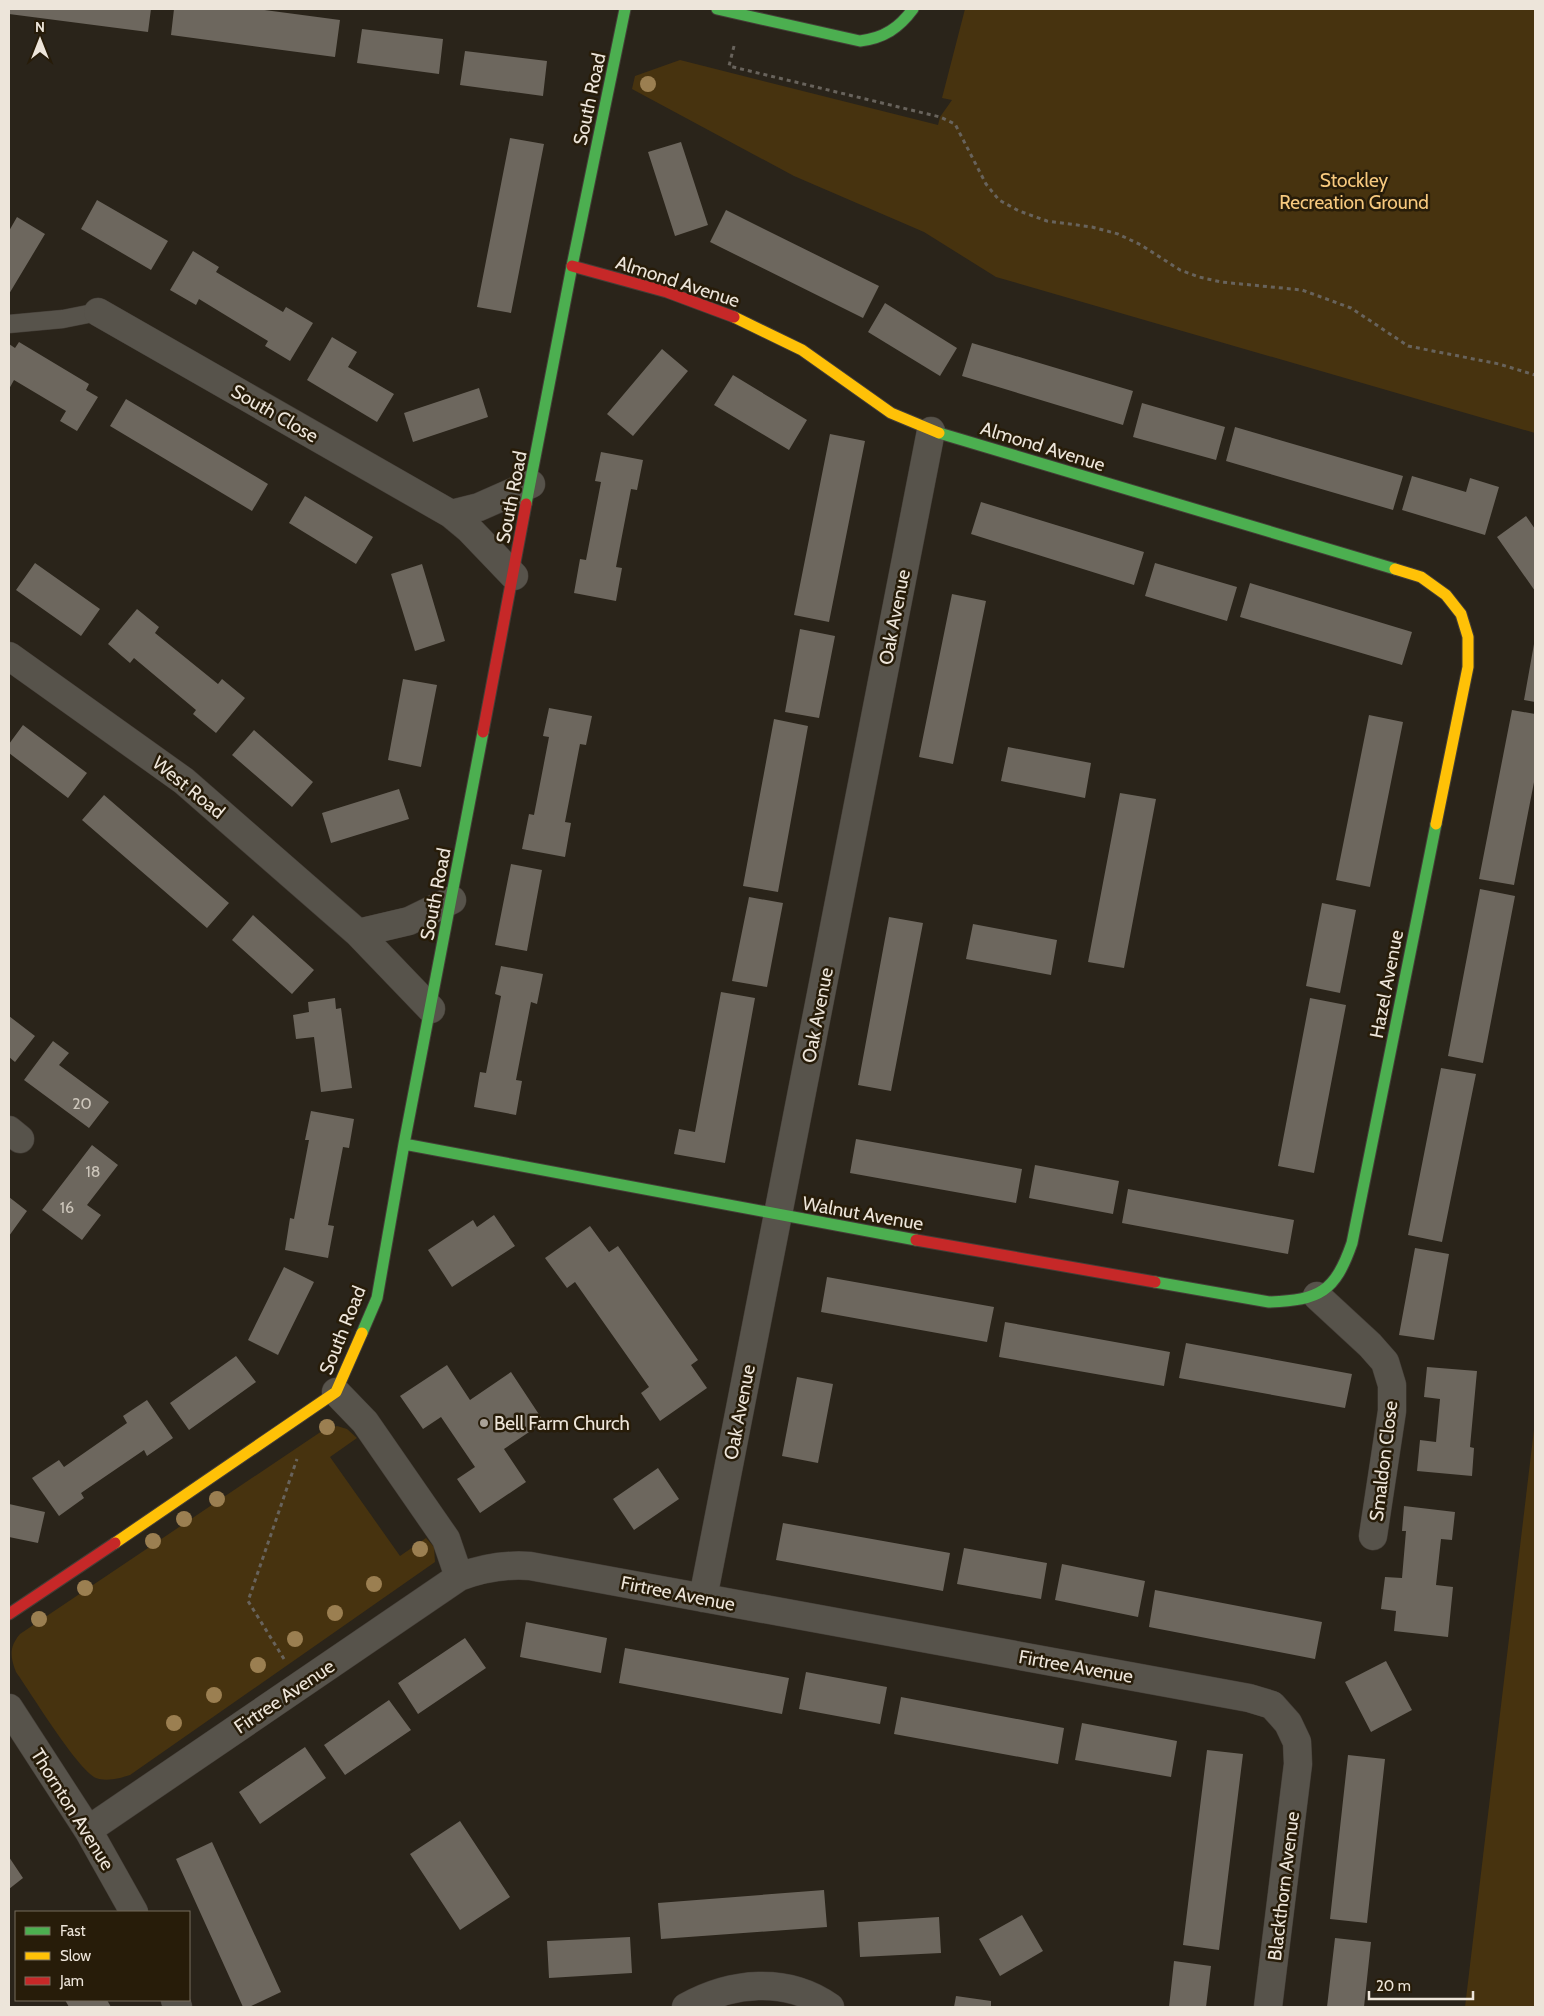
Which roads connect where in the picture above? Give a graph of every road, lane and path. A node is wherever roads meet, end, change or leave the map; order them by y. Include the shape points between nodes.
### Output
1 (626, 9) edge
2 (717, 9) edge
3 (913, 9) edge
4 (734, 43) dead end
5 (572, 266) junction
6 (98, 312) joint
7 (9, 324) edge
8 (1535, 374) edge
9 (930, 431) junction
10 (531, 484) junction
11 (451, 514) junction
12 (514, 576) junction
13 (9, 656) edge
14 (1468, 668) joint
15 (452, 900) junction
16 (358, 933) junction
17 (431, 1009) junction
18 (404, 1144) junction
19 (777, 1215) junction
20 (1317, 1296) junction
21 (336, 1392) junction
22 (299, 1454) dead end
23 (1373, 1536) dead end
24 (459, 1577) junction
25 (703, 1598) junction
26 (9, 1614) edge
27 (299, 1685) junction
28 (9, 1708) edge
29 (18, 1742) edge
30 (1298, 1764) joint
31 (88, 1830) junction
32 (133, 1911) edge
33 (686, 2007) edge
34 (830, 2007) edge
35 (1268, 2007) edge

1 - 5 street, South Road
2 - 3 street via 860,41 890,33 905,21
4 - 8 path via 729,66 955,124 986,184 999,200 1019,211 1048,221 1118,234 1180,270 1199,277 1302,290 1351,308 1408,346
5 - 9 street, Almond Avenue via 667,292 737,318 802,350 891,413
5 - 10 street, South Road
6 - 7 lane
6 - 11 street, South Close
9 - 14 street, Almond Avenue via 1421,577 1441,590 1467,625 1470,644
9 - 19 street, Oak Avenue
10 - 11 street via 478,507
10 - 12 street, South Road
11 - 12 street, South Close
12 - 15 street, South Road
13 - 16 street, West Road via 184,780
14 - 20 street, Hazel Avenue via 1352,1244 1331,1287
15 - 16 street via 409,921
15 - 17 street, South Road
16 - 17 street, West Road
17 - 18 street, South Road
18 - 19 street, Walnut Avenue
18 - 21 street, South Road via 377,1298
19 - 20 street, Walnut Avenue via 1269,1302
19 - 25 street, Oak Avenue
20 - 23 street, Smaldon Close via 1385,1362 1392,1385 1392,1411
21 - 24 street via 365,1422 446,1539
21 - 26 street, South Road
22 - 27 path via 248,1601
24 - 25 street, Firtree Avenue via 497,1566 530,1566
24 - 27 street, Firtree Avenue
25 - 30 street, Firtree Avenue via 1249,1698 1272,1705 1288,1723 1297,1742
27 - 31 street, Firtree Avenue
28 - 29 street, Thornton Avenue
29 - 31 street, Thornton Avenue
30 - 35 street, Blackthorn Avenue
31 - 32 street, Thornton Avenue
33 - 34 street via 704,1997 740,1987 795,1990

